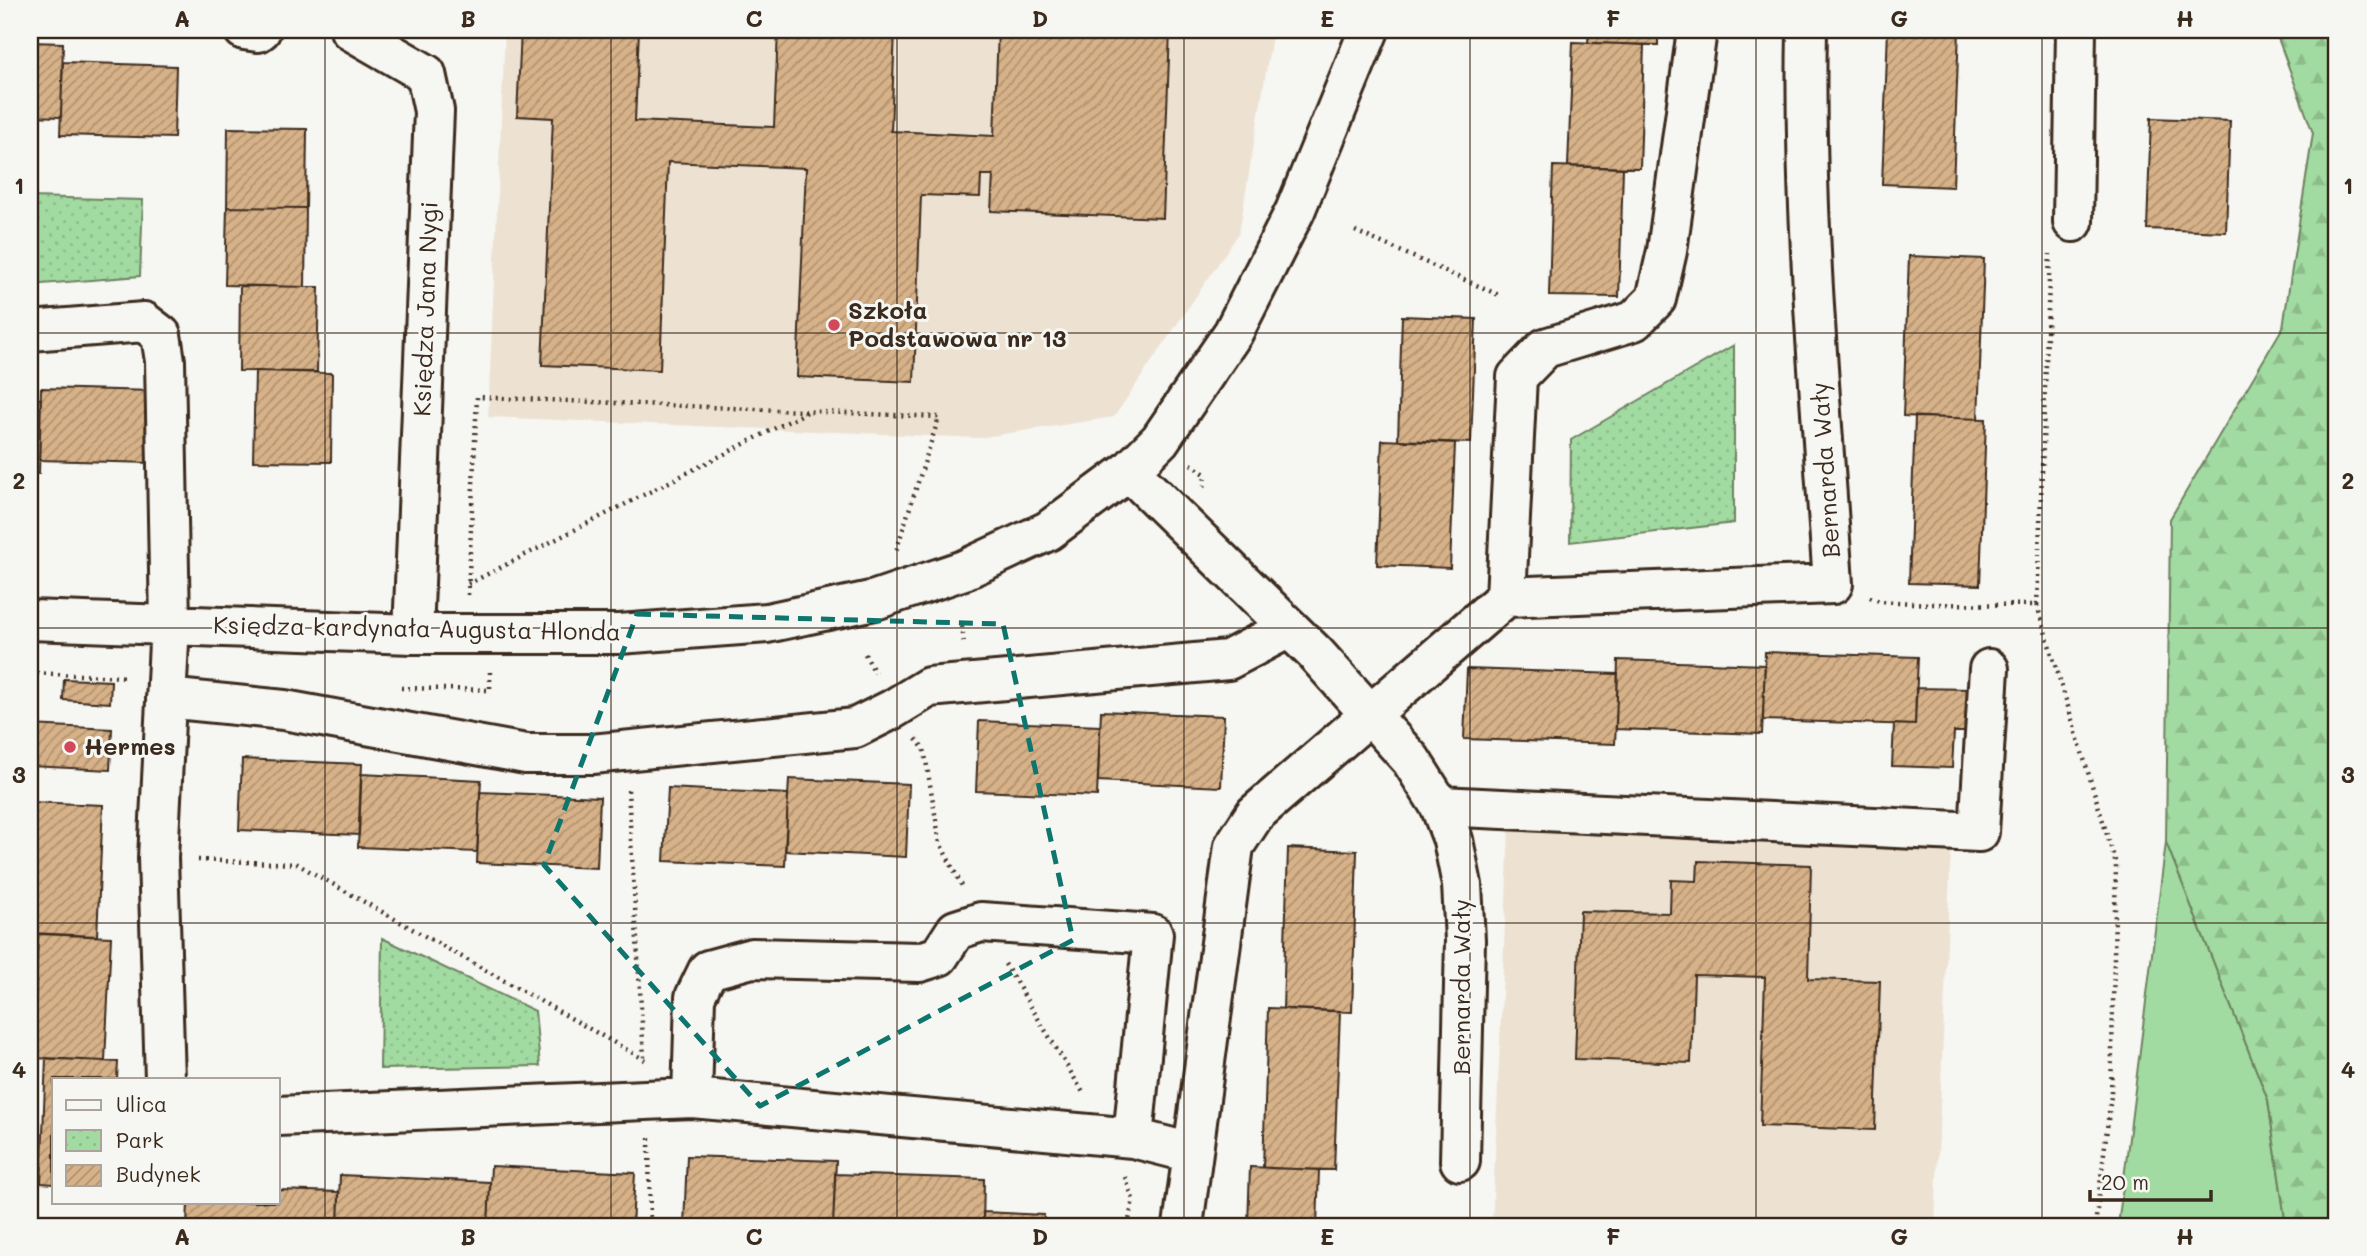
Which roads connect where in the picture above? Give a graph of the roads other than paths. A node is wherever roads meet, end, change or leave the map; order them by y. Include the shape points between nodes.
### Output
1 (244, 30) edge
2 (261, 30) edge
3 (350, 30) edge
4 (1369, 30) edge
5 (1697, 30) edge
6 (1807, 30) edge
7 (2076, 30) edge
8 (2073, 222) dead end
9 (30, 331) edge
10 (1129, 471) junction
11 (1506, 597) junction
12 (414, 618) junction
13 (30, 620) edge
14 (170, 623) junction
15 (1289, 628) junction
16 (1989, 669) dead end
17 (166, 698) junction
18 (1370, 714) junction
19 (1440, 806) junction
20 (165, 1078) edge
21 (692, 1098) junction
22 (280, 1116) edge
23 (1133, 1138) junction
24 (1192, 1153) junction
25 (1460, 1161) dead end
26 (1184, 1226) edge

1 - 2 street
3 - 12 street, Księdza Jana Nygi via 426,74 434,111
4 - 10 street, Księdza kardynała Augusta Hlonda via 1295,211 1233,333 1160,440
5 - 11 street via 1667,251 1656,299 1634,321 1545,348 1517,377
6 - 11 street, Bernarda Wały via 1810,223 1833,584
7 - 8 street
9 - 14 street via 144,322 161,335
10 - 12 street, Księdza kardynała Augusta Hlonda via 1048,531 964,570 875,600 766,623 619,634
10 - 15 street, Bernarda Wały
11 - 18 street
12 - 14 street, Księdza kardynała Augusta Hlonda
13 - 14 street, Księdza kardynała Augusta Hlonda
14 - 17 street
15 - 17 street via 1228,660 929,687 855,728 592,754 526,754 284,709
15 - 18 street, Bernarda Wały
16 - 19 street via 1979,832
17 - 20 street via 158,858
18 - 19 street, Bernarda Wały via 1411,760
18 - 24 street via 1255,814 1234,846
19 - 25 street, Bernarda Wały via 1462,885
21 - 22 street
21 - 23 street
21 - 23 street via 695,998 708,971 752,958 920,962 939,956 956,930 981,922 1153,934
23 - 24 street
24 - 26 street

